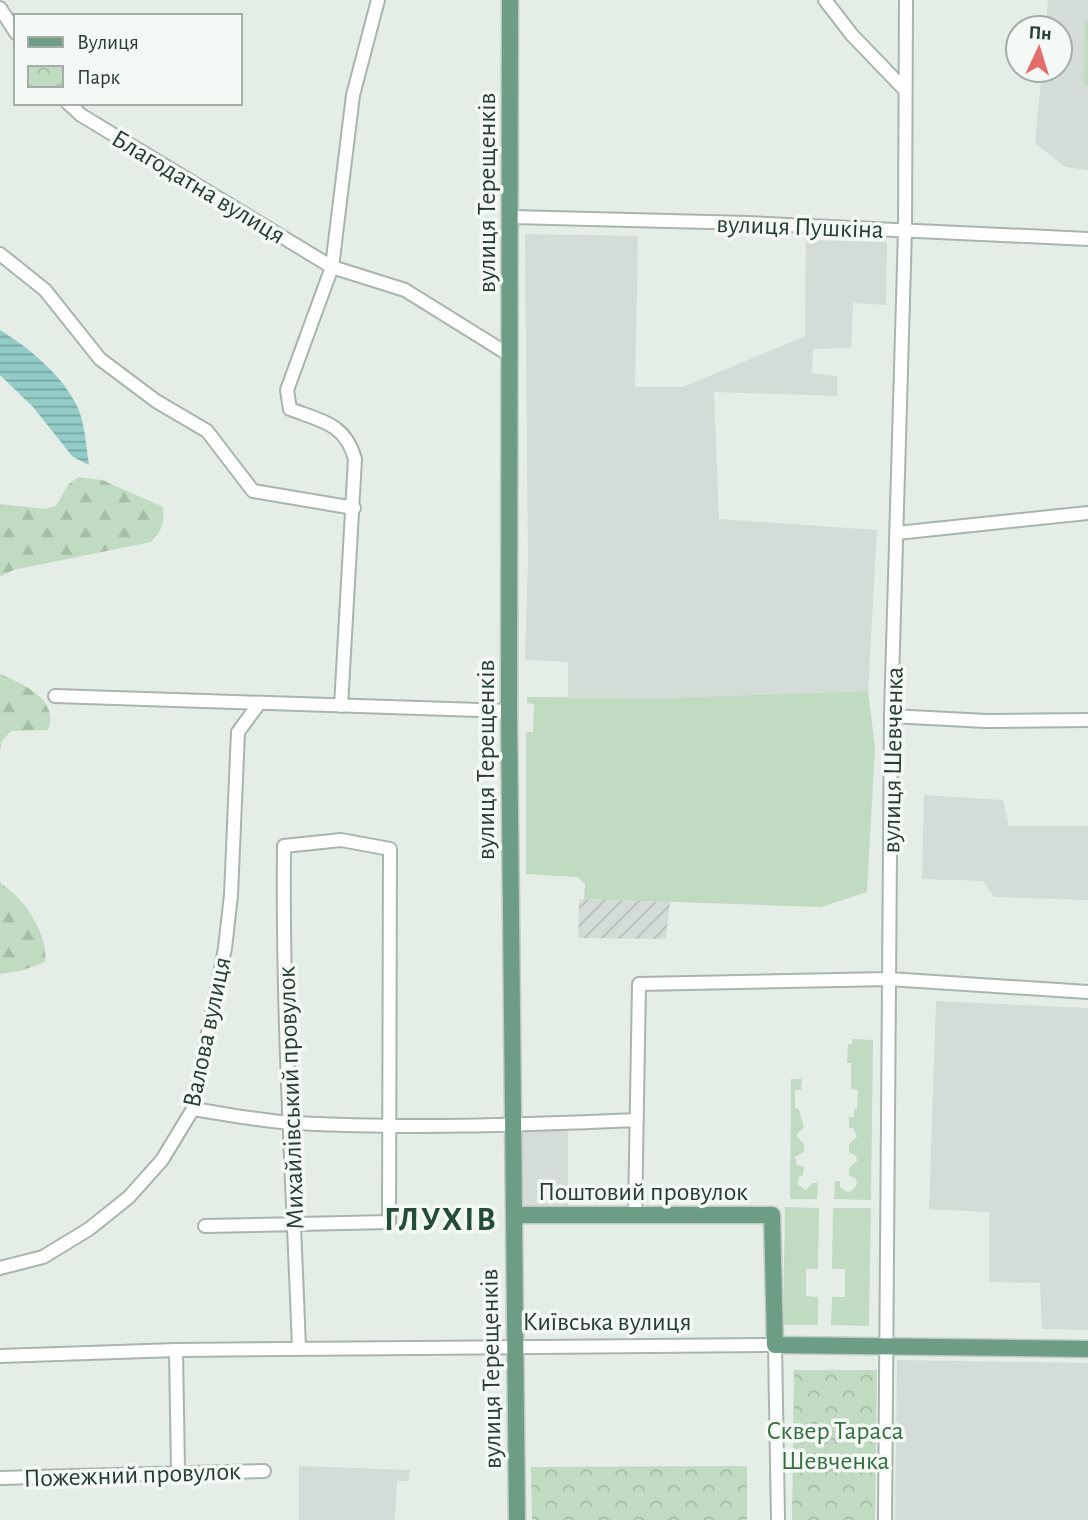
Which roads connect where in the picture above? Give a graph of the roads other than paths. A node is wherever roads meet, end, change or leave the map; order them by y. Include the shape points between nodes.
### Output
1 (378, 0) edge
2 (510, 0) edge
3 (825, 0) edge
4 (906, 0) edge
5 (0, 8) edge
6 (14, 30) edge
7 (904, 89) junction
8 (70, 105) edge
9 (512, 217) junction
10 (905, 230) junction
11 (1088, 239) edge
12 (0, 254) edge
13 (332, 267) junction
14 (511, 356) junction
15 (354, 509) junction
16 (1088, 513) edge
17 (897, 533) junction
18 (55, 695) dead end
19 (258, 705) junction
20 (341, 706) junction
21 (509, 711) junction
22 (891, 716) junction
23 (1088, 720) edge
24 (889, 979) junction
25 (1088, 992) edge
26 (193, 1109) junction
27 (637, 1120) junction
28 (291, 1123) junction
29 (391, 1126) junction
30 (513, 1126) junction
31 (514, 1215) junction
32 (635, 1216) junction
33 (295, 1225) junction
34 (205, 1226) dead end
35 (0, 1268) edge
36 (775, 1345) junction
37 (514, 1346) junction
38 (885, 1347) junction
39 (299, 1349) junction
40 (1088, 1349) edge
41 (176, 1350) junction
42 (0, 1356) edge
43 (178, 1471) junction
44 (264, 1471) dead end
45 (0, 1478) edge
46 (517, 1520) edge
47 (778, 1520) edge
48 (885, 1520) edge

1 - 13 street via 354,95
2 - 9 main road, вулиця Терещенків
3 - 7 street
4 - 7 street, вулиця Шевченка
5 - 6 street
7 - 10 street, вулиця Шевченка
8 - 13 street, Благодатна вулиця
9 - 10 street, вулиця Пушкіна
9 - 14 main road, вулиця Терещенків
10 - 11 street, вулиця Пушкіна
10 - 17 street, вулиця Шевченка
12 - 15 street via 45,290 100,359 156,401 207,431 253,491
13 - 14 street, Благодатна вулиця via 405,290
13 - 15 street via 287,390 290,409 336,427 351,441
14 - 21 main road, вулиця Терещенків
15 - 20 street
16 - 17 street
17 - 22 street, вулиця Шевченка
18 - 19 street
19 - 20 street
19 - 26 street, Валова вулиця via 238,732 225,948
20 - 21 street
21 - 30 main road, вулиця Терещенків
22 - 23 street
22 - 24 street, вулиця Шевченка
24 - 25 street
24 - 27 street via 639,984
24 - 38 street, вулиця Шевченка
26 - 28 street
26 - 35 street, Валова вулиця via 162,1160 129,1197 43,1257
27 - 30 street
27 - 32 street
28 - 29 street
28 - 29 street, Михайлівський провулок via 284,846 341,840 390,849
28 - 33 street, Михайлівський провулок
29 - 30 street
29 - 33 street via 389,1222
30 - 31 main road, вулиця Терещенків
31 - 32 main road, Поштовий провулок
31 - 37 main road, вулиця Терещенків
32 - 36 main road, Поштовий провулок via 772,1215
33 - 34 street
33 - 39 street, Михайлівський провулок
36 - 37 street, Київська вулиця
36 - 38 main road, Київська вулиця
36 - 47 street
37 - 39 street, Київська вулиця
37 - 46 main road, вулиця Терещенків
38 - 40 main road, Київська вулиця
38 - 48 street, вулиця Шевченка
39 - 41 street, Київська вулиця
41 - 42 street, Київська вулиця
41 - 43 street
43 - 44 street, Пожежний провулок
43 - 45 street, Пожежний провулок

